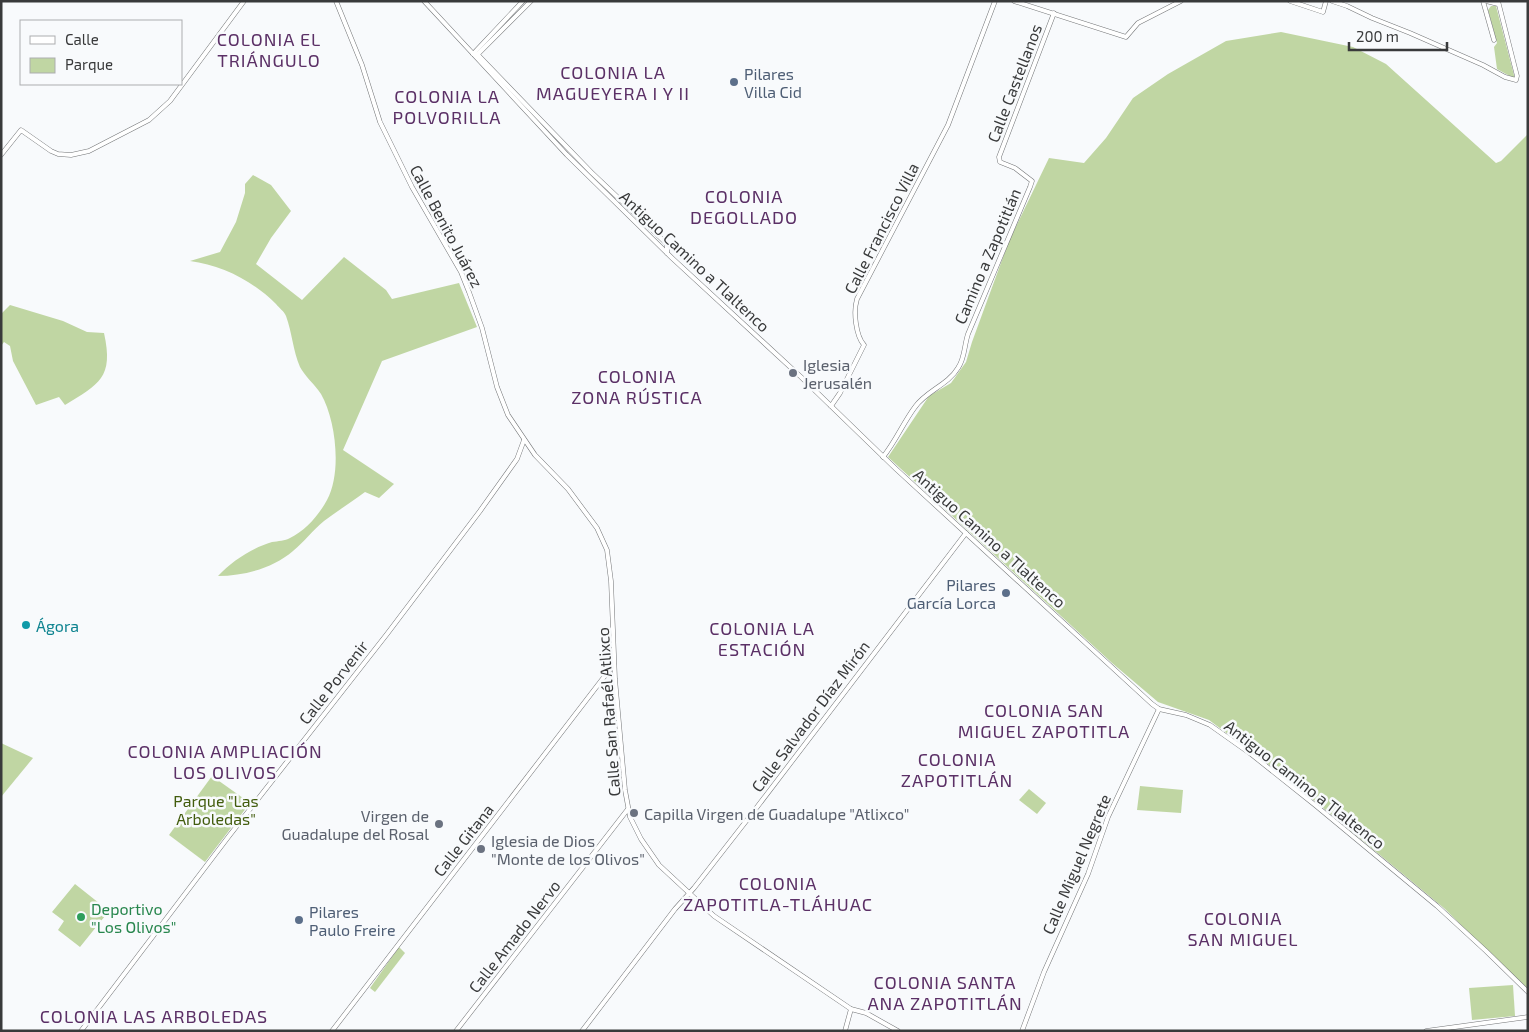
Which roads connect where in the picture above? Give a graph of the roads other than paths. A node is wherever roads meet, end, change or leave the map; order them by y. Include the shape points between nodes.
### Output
1 (244, 1) edge
2 (336, 1) edge
3 (424, 1) edge
4 (523, 1) edge
5 (531, 1) edge
6 (995, 1) edge
7 (1014, 1) edge
8 (1181, 1) edge
9 (1290, 1) edge
10 (1326, 1) edge
11 (1332, 1) edge
12 (1485, 1) edge
13 (1498, 2) edge
14 (1054, 13) junction
15 (1494, 40) dead end
16 (476, 54) junction
17 (182, 85) edge
18 (182, 85) edge
19 (1, 155) edge
20 (1032, 181) joint
21 (833, 404) junction
22 (524, 440) junction
23 (883, 457) junction
24 (561, 480) joint
25 (966, 533) junction
26 (614, 664) junction
27 (1159, 709) junction
28 (628, 809) junction
29 (688, 893) junction
30 (1528, 992) edge
31 (851, 1009) junction
32 (1528, 1017) edge
33 (81, 1031) edge
34 (332, 1031) edge
35 (456, 1031) edge
36 (582, 1031) edge
37 (845, 1031) edge
38 (898, 1031) edge
39 (1022, 1031) edge
40 (1426, 1031) edge

1 - 17 street
2 - 22 street, Calle Benito Juárez via 380,122 470,292 500,398
3 - 16 street
4 - 16 street
5 - 16 street
6 - 21 street, Calle Francisco Villa via 948,125 857,299 856,320 864,345
7 - 14 street
8 - 14 street via 1138,23 1126,37
9 - 10 street via 1323,12
11 - 13 street via 1516,80
12 - 13 street
12 - 15 street
14 - 20 street, Calle Castellanos via 1000,157 1000,162
16 - 21 street, Antiguo Camino a Tlaltenco via 591,172 667,244 667,253
18 - 19 street via 149,120 89,151 58,154 21,130
20 - 23 street, Camino a Zapotitlán via 957,370 922,398
21 - 23 street, Antiguo Camino a Tlaltenco
22 - 24 street, Calle Benito Juárez via 540,461
22 - 33 street, Calle Porvenir via 517,459 480,510
23 - 25 street, Antiguo Camino a Tlaltenco
24 - 26 street, Calle San Rafaél Atlixco via 597,528 607,550
25 - 27 street, Antiguo Camino a Tlaltenco
25 - 29 street, Calle Salvador Díaz Mirón
26 - 28 street, Calle San Rafaél Atlixco
26 - 34 street, Calle Gitana
27 - 30 street, Antiguo Camino a Tlaltenco via 1210,725 1251,754 1437,906
27 - 39 street, Calle Miguel Negrete via 1108,817 1088,874 1044,972
28 - 29 street, Calle San Rafaél Atlixco via 646,848
28 - 35 street, Calle Amado Nervo
29 - 31 street, Calle San Rafaél Atlixco via 731,928
29 - 36 street, Calle Salvador Díaz Mirón
31 - 37 street
31 - 38 street, Calle San Rafaél Atlixco via 866,1013
32 - 40 street

